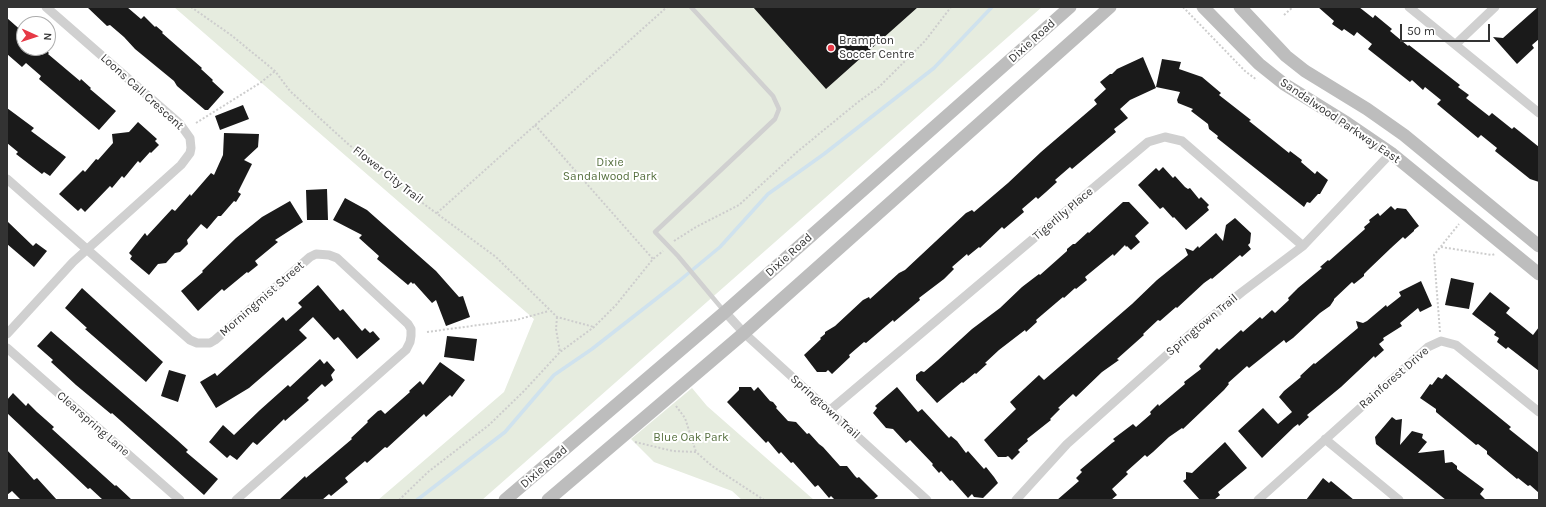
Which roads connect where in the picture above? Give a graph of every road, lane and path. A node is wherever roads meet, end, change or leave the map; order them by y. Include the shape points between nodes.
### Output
1 (46, 7) edge
2 (191, 7) edge
3 (667, 7) edge
4 (691, 7) edge
5 (1070, 7) edge
6 (1110, 7) edge
7 (1183, 7) edge
8 (1203, 7) edge
9 (1240, 7) edge
10 (1293, 7) edge
11 (1409, 7) edge
12 (1495, 7) edge
13 (1284, 15) dead end
14 (1456, 44) junction
15 (275, 71) junction
16 (1257, 80) dead end
17 (1539, 113) edge
18 (196, 123) dead end
19 (535, 125) junction
20 (1391, 153) junction
21 (7, 179) edge
22 (437, 213) junction
23 (1453, 220) dead end
24 (1463, 220) junction
25 (1303, 246) junction
26 (1539, 246) edge
27 (1441, 247) junction
28 (1490, 248) dead end
29 (87, 249) junction
30 (653, 259) dead end
31 (1539, 274) edge
32 (550, 311) junction
33 (725, 312) junction
34 (557, 317) junction
35 (594, 327) dead end
36 (427, 332) dead end
37 (744, 333) junction
38 (7, 334) edge
39 (1441, 341) junction
40 (7, 348) edge
41 (560, 352) dead end
42 (669, 398) junction
43 (829, 411) junction
44 (1539, 412) edge
45 (620, 439) junction
46 (1325, 439) junction
47 (696, 452) junction
48 (180, 500) edge
49 (236, 500) edge
50 (505, 500) edge
51 (548, 500) edge
52 (764, 500) edge
53 (927, 500) edge
54 (1016, 500) edge
55 (1258, 500) edge
56 (1399, 500) edge

1 - 29 street, Loons Call Crescent via 180,124 191,143 190,154 182,165
2 - 15 path, Flower City Trail
3 - 19 path
4 - 33 lane via 774,96 779,109 775,119 655,232
5 - 33 main road, Dixie Road
6 - 37 main road
7 - 16 path via 1245,71
8 - 20 main road, Sandalwood Parkway East via 1259,64 1279,80
9 - 26 main road, Sandalwood Parkway East via 1286,56 1404,135
10 - 13 path
11 - 14 street
12 - 14 street
14 - 17 street
15 - 18 path
15 - 22 path, Flower City Trail via 290,91 347,143
19 - 22 path
19 - 30 path
20 - 24 main road, Sandalwood Parkway East
20 - 25 street, Springtown Trail
21 - 29 street
22 - 32 path, Flower City Trail via 496,257
23 - 24 path
24 - 27 path
24 - 31 main road, Sandalwood Parkway East
25 - 43 street, Tigerlily Place via 1182,141 1165,137 1148,142
25 - 54 street, Springtown Trail via 1242,292 1148,372 1067,444
27 - 28 path via 1492,255 1496,253
27 - 39 path via 1434,255
29 - 38 street, Loons Call Crescent
29 - 49 street, Morningmist Street via 190,340 197,343 210,343 215,340 316,254 337,258 408,324 411,336 406,350
32 - 34 path, Flower City Trail
32 - 36 path via 516,320
33 - 37 street, Springtown Trail
33 - 50 main road, Dixie Road
34 - 35 path, Flower City Trail
34 - 41 path via 556,329
37 - 42 main road
37 - 43 street, Springtown Trail
39 - 44 street, Rainforest Drive via 1456,344
39 - 46 street, Rainforest Drive via 1428,347
40 - 48 street, Clearspring Lane
42 - 45 main road
42 - 47 path via 685,418
43 - 53 street, Springtown Trail
45 - 47 path via 673,451
45 - 51 main road
46 - 55 street, Rainforest Drive
46 - 56 street
47 - 52 path via 712,466

